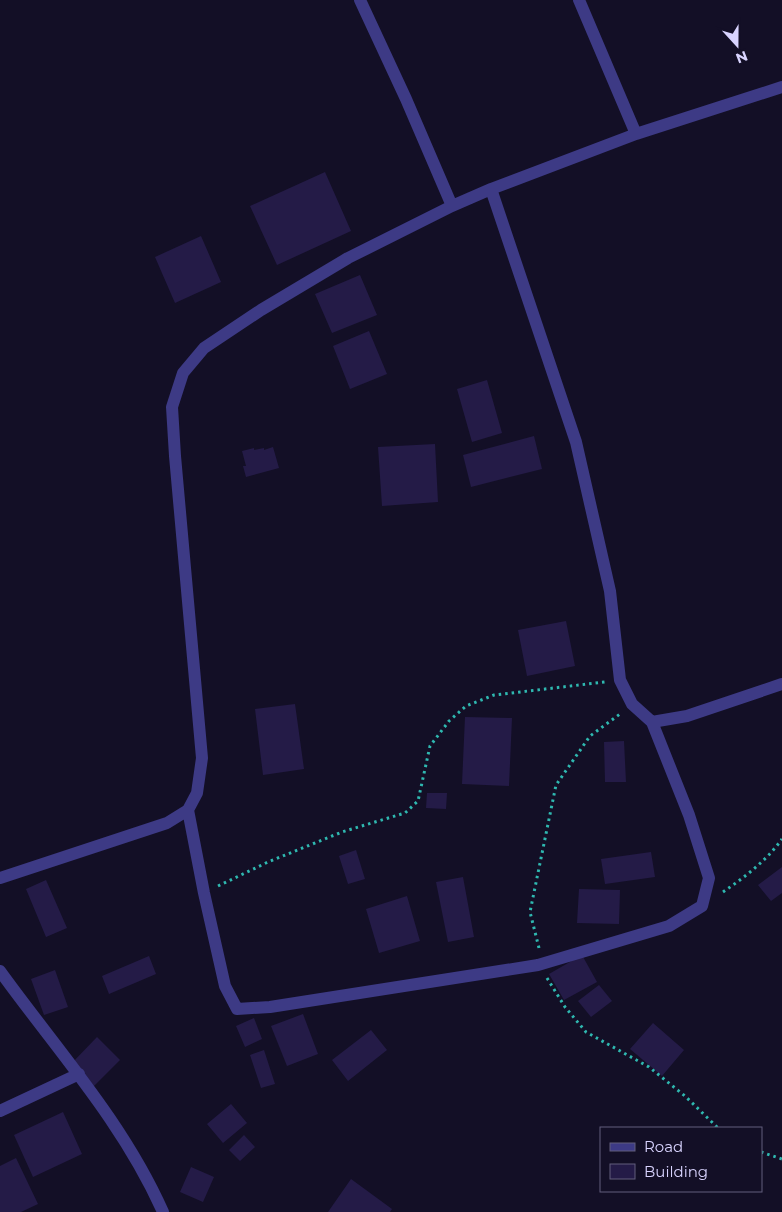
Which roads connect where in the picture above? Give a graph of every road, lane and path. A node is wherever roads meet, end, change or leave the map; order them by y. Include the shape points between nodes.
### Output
1 (360, 0) edge
2 (579, 0) edge
3 (782, 87) edge
4 (636, 134) junction
5 (491, 189) junction
6 (452, 206) junction
7 (620, 680) junction
8 (782, 684) edge
9 (632, 704) junction
10 (652, 722) junction
11 (188, 810) junction
12 (782, 839) edge
13 (0, 878) edge
14 (204, 893) junction
15 (702, 906) junction
16 (540, 964) junction
17 (0, 971) edge
18 (79, 1074) junction
19 (0, 1110) edge
20 (717, 1127) edge
21 (762, 1152) edge
22 (782, 1159) edge
23 (163, 1212) edge

1 - 6 street
2 - 4 street
3 - 4 street
4 - 5 street
5 - 6 street
5 - 7 street via 576,442 610,591
6 - 11 street via 348,258 260,310 204,348 183,373 172,407 202,758 197,794
7 - 9 street
7 - 14 path via 494,695 466,706 449,721 430,746 418,801 405,813 342,832
8 - 10 street via 688,716
9 - 10 street
9 - 16 path via 590,736 556,785 530,912
10 - 15 street via 689,815 709,878
11 - 13 street via 167,823 134,835
11 - 14 street
12 - 15 path via 743,878
14 - 16 street via 225,986 237,1009 270,1007
15 - 16 street via 669,926
16 - 20 path via 565,1008 586,1032 649,1067 686,1096
17 - 18 street
18 - 19 street
18 - 23 street via 124,1139
21 - 22 path

